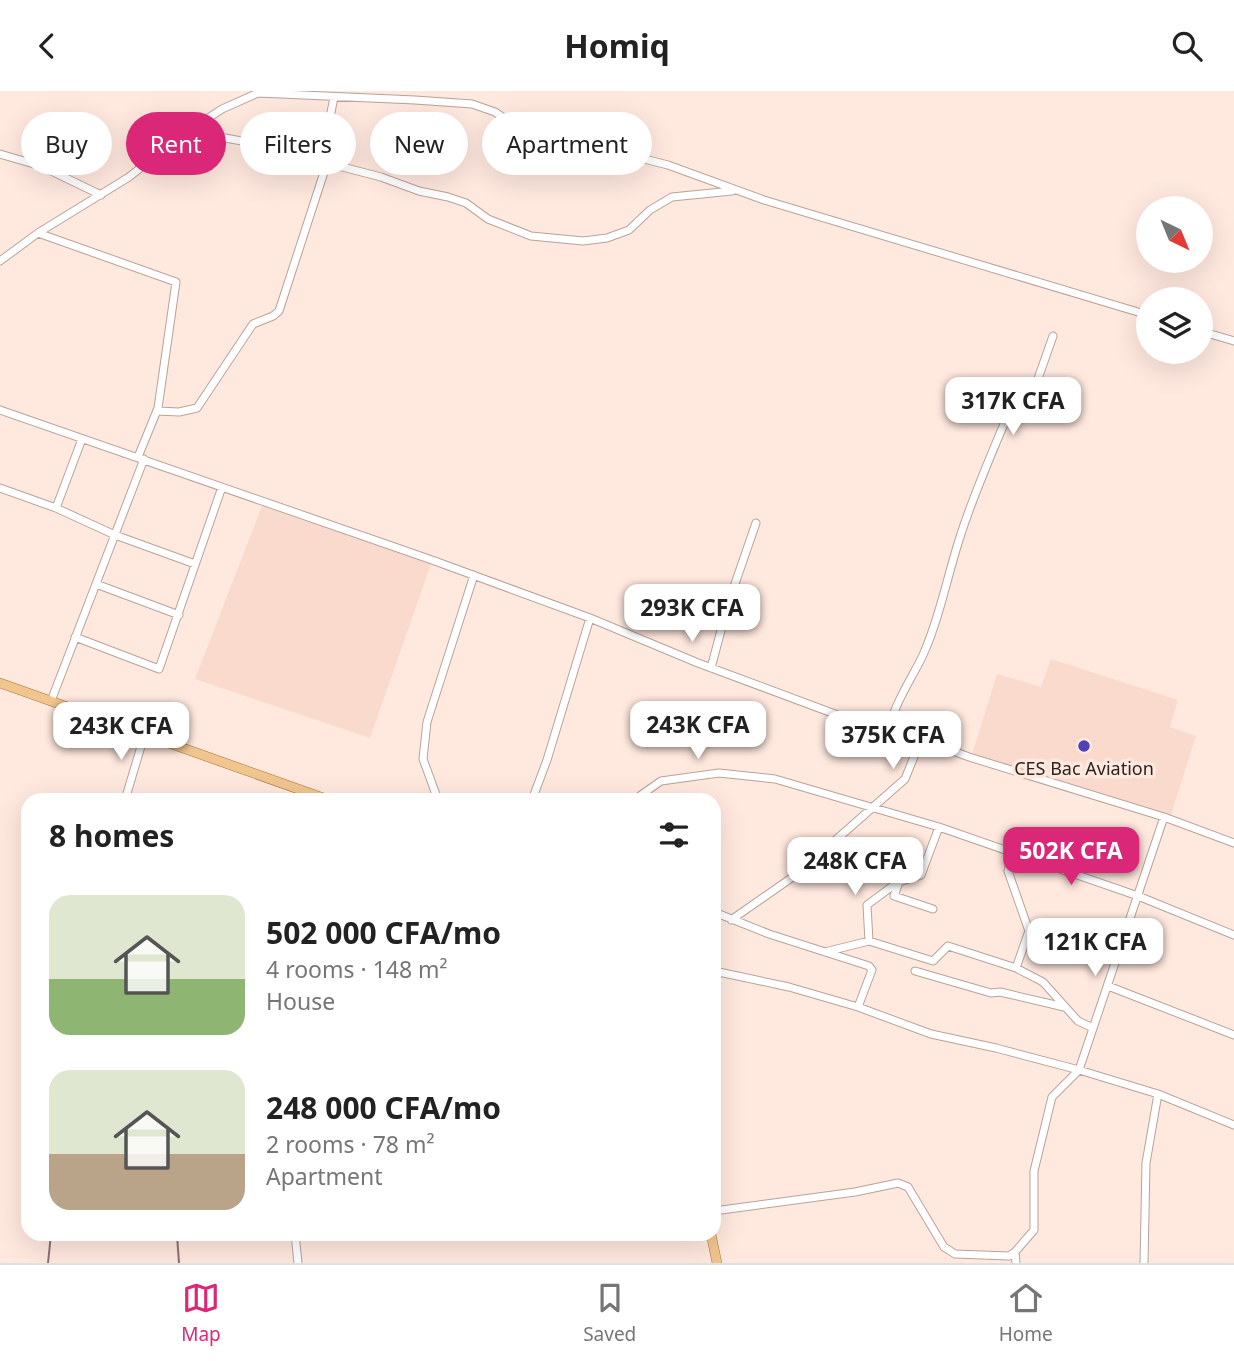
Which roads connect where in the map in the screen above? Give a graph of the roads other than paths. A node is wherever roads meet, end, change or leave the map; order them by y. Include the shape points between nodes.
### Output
1 (256, 92) edge
2 (334, 97) junction
3 (218, 112) edge
4 (331, 112) edge
5 (0, 154) edge
6 (356, 171) edge
7 (128, 175) edge
8 (323, 175) edge
9 (736, 190) junction
10 (101, 195) junction
11 (38, 233) junction
12 (0, 261) edge
13 (1136, 311) edge
14 (1213, 335) edge
15 (1054, 337) dead end
16 (1234, 341) edge
17 (0, 410) edge
18 (158, 411) junction
19 (82, 439) junction
20 (141, 458) junction
21 (222, 487) junction
22 (0, 488) edge
23 (57, 508) junction
24 (757, 523) dead end
25 (115, 535) junction
26 (195, 564) junction
27 (474, 575) junction
28 (96, 584) junction
29 (179, 615) junction
30 (590, 618) junction
31 (75, 637) junction
32 (712, 668) junction
33 (0, 683) edge
34 (51, 701) junction
35 (145, 733) junction
36 (891, 733) junction
37 (921, 739) junction
38 (127, 793) edge
39 (310, 793) edge
40 (436, 793) edge
41 (534, 793) edge
42 (644, 793) edge
43 (872, 808) junction
44 (1164, 817) junction
45 (939, 827) junction
46 (1234, 843) edge
47 (1013, 852) junction
48 (899, 882) junction
49 (1138, 896) junction
50 (933, 909) dead end
51 (721, 915) edge
52 (731, 920) junction
53 (1234, 935) edge
54 (869, 941) junction
55 (825, 952) junction
56 (1016, 968) junction
57 (915, 971) dead end
58 (721, 972) edge
59 (1108, 986) junction
60 (858, 1007) junction
61 (1065, 1007) junction
62 (1093, 1028) junction
63 (1234, 1035) edge
64 (1079, 1070) junction
65 (1158, 1094) junction
66 (1234, 1125) edge
67 (721, 1210) edge
68 (296, 1241) edge
69 (712, 1241) edge
70 (1016, 1252) junction
71 (298, 1263) edge
72 (717, 1263) edge
73 (1016, 1263) edge
74 (1144, 1263) edge

1 - 2 street
1 - 3 street
2 - 4 street
2 - 9 street via 472,104 517,127 668,165
5 - 10 street via 41,166
6 - 9 street via 448,197 531,236 583,241 629,230 672,197
7 - 10 street
8 - 18 street via 279,311 253,324 197,408
9 - 13 street
10 - 11 street
11 - 12 street
11 - 18 street via 176,282
14 - 16 street
15 - 36 street via 1028,407 1007,417 974,494 935,626 892,714
17 - 19 street
18 - 20 street
19 - 20 street
19 - 23 street
20 - 21 street
20 - 25 street
21 - 26 street
21 - 27 street
22 - 23 street
23 - 25 street
24 - 32 street via 728,604
25 - 26 street
25 - 28 street
26 - 29 street
27 - 30 street
27 - 40 street via 427,722 424,759
28 - 29 street
28 - 31 street
29 - 31 street via 159,669
30 - 32 street
30 - 41 street
31 - 34 street
32 - 36 street
33 - 34 main road
34 - 35 main road
35 - 38 street
35 - 39 main road
36 - 37 street
37 - 43 street via 905,779
37 - 44 street
42 - 43 street via 661,781 719,772 775,779
43 - 45 street
43 - 52 street via 797,874
44 - 46 street
44 - 49 street
45 - 47 street
45 - 48 street via 921,875
47 - 49 street
47 - 56 street via 1008,871 1029,931
48 - 50 street via 894,896
48 - 54 street via 866,905
49 - 53 street
49 - 59 street
51 - 52 street
52 - 55 street
54 - 55 street
54 - 56 street via 933,961 948,946
55 - 60 street via 872,970
56 - 61 street via 1043,982
57 - 61 street via 990,993
58 - 60 street
59 - 62 street
59 - 63 street
60 - 64 street via 931,1034
61 - 62 street
62 - 64 street
64 - 65 street
64 - 70 street via 1052,1097 1034,1171 1034,1230
65 - 66 street
65 - 74 street via 1146,1163
67 - 70 street via 898,1183 908,1187 949,1251 1009,1256
68 - 71 street
69 - 72 main road
70 - 73 street

